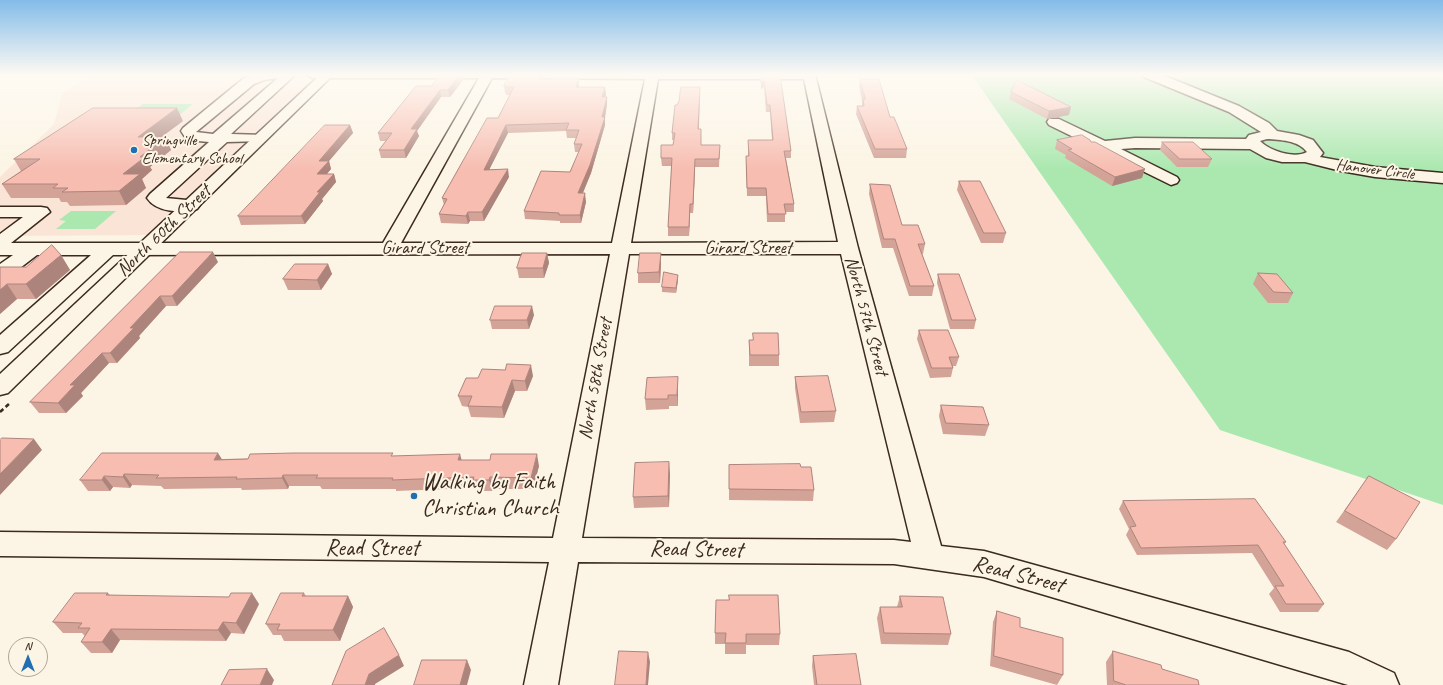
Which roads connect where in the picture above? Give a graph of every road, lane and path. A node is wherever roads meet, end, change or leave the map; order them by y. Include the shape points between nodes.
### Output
1 (219, 106) edge
2 (255, 106) edge
3 (294, 106) edge
4 (469, 106) edge
5 (646, 106) edge
6 (816, 106) edge
7 (1224, 106) edge
8 (1054, 122) dead end
9 (1274, 135) junction
10 (220, 138) junction
11 (260, 138) junction
12 (1254, 144) junction
13 (1105, 146) junction
14 (1310, 154) junction
15 (1443, 167) edge
16 (1443, 178) edge
17 (1171, 180) dead end
18 (191, 205) junction
19 (0, 212) edge
20 (0, 242) edge
21 (109, 248) junction
22 (147, 248) junction
23 (390, 248) junction
24 (620, 248) junction
25 (849, 248) junction
26 (0, 249) edge
27 (32, 249) junction
28 (0, 274) edge
29 (0, 347) edge
30 (0, 386) edge
31 (0, 544) edge
32 (564, 551) junction
33 (929, 556) junction
34 (1378, 682) edge
35 (541, 685) edge

1 - 10 street via 188,131 192,137
2 - 10 street
3 - 11 street, North 60th Street
4 - 23 street
5 - 24 street, North 58th Street
6 - 25 street, North 57th Street
7 - 9 street via 1252,118
8 - 13 street
9 - 12 street via 1254,138
9 - 14 street via 1295,139
10 - 11 street
10 - 18 street via 156,198 166,205
11 - 18 street, North 60th Street
12 - 13 street via 1135,143
12 - 14 street via 1259,149 1277,156 1299,159
13 - 17 street
14 - 15 street, Hanover Circle
14 - 16 street, Hanover Circle via 1327,164 1361,171
18 - 22 street, North 60th Street
19 - 20 street via 41,212
21 - 22 street, Girard Street
21 - 27 street, Girard Street
21 - 29 street
22 - 23 street, Girard Street
22 - 30 street, North 60th Street
23 - 24 street, Girard Street
24 - 25 street, Girard Street
24 - 32 street, North 58th Street
25 - 33 street, North 57th Street
26 - 27 street, Girard Street
27 - 28 street
31 - 32 street, Read Street
32 - 33 street, Read Street via 643,549 894,552
32 - 35 street, North 58th Street
33 - 34 street, Read Street via 984,564 1349,668

